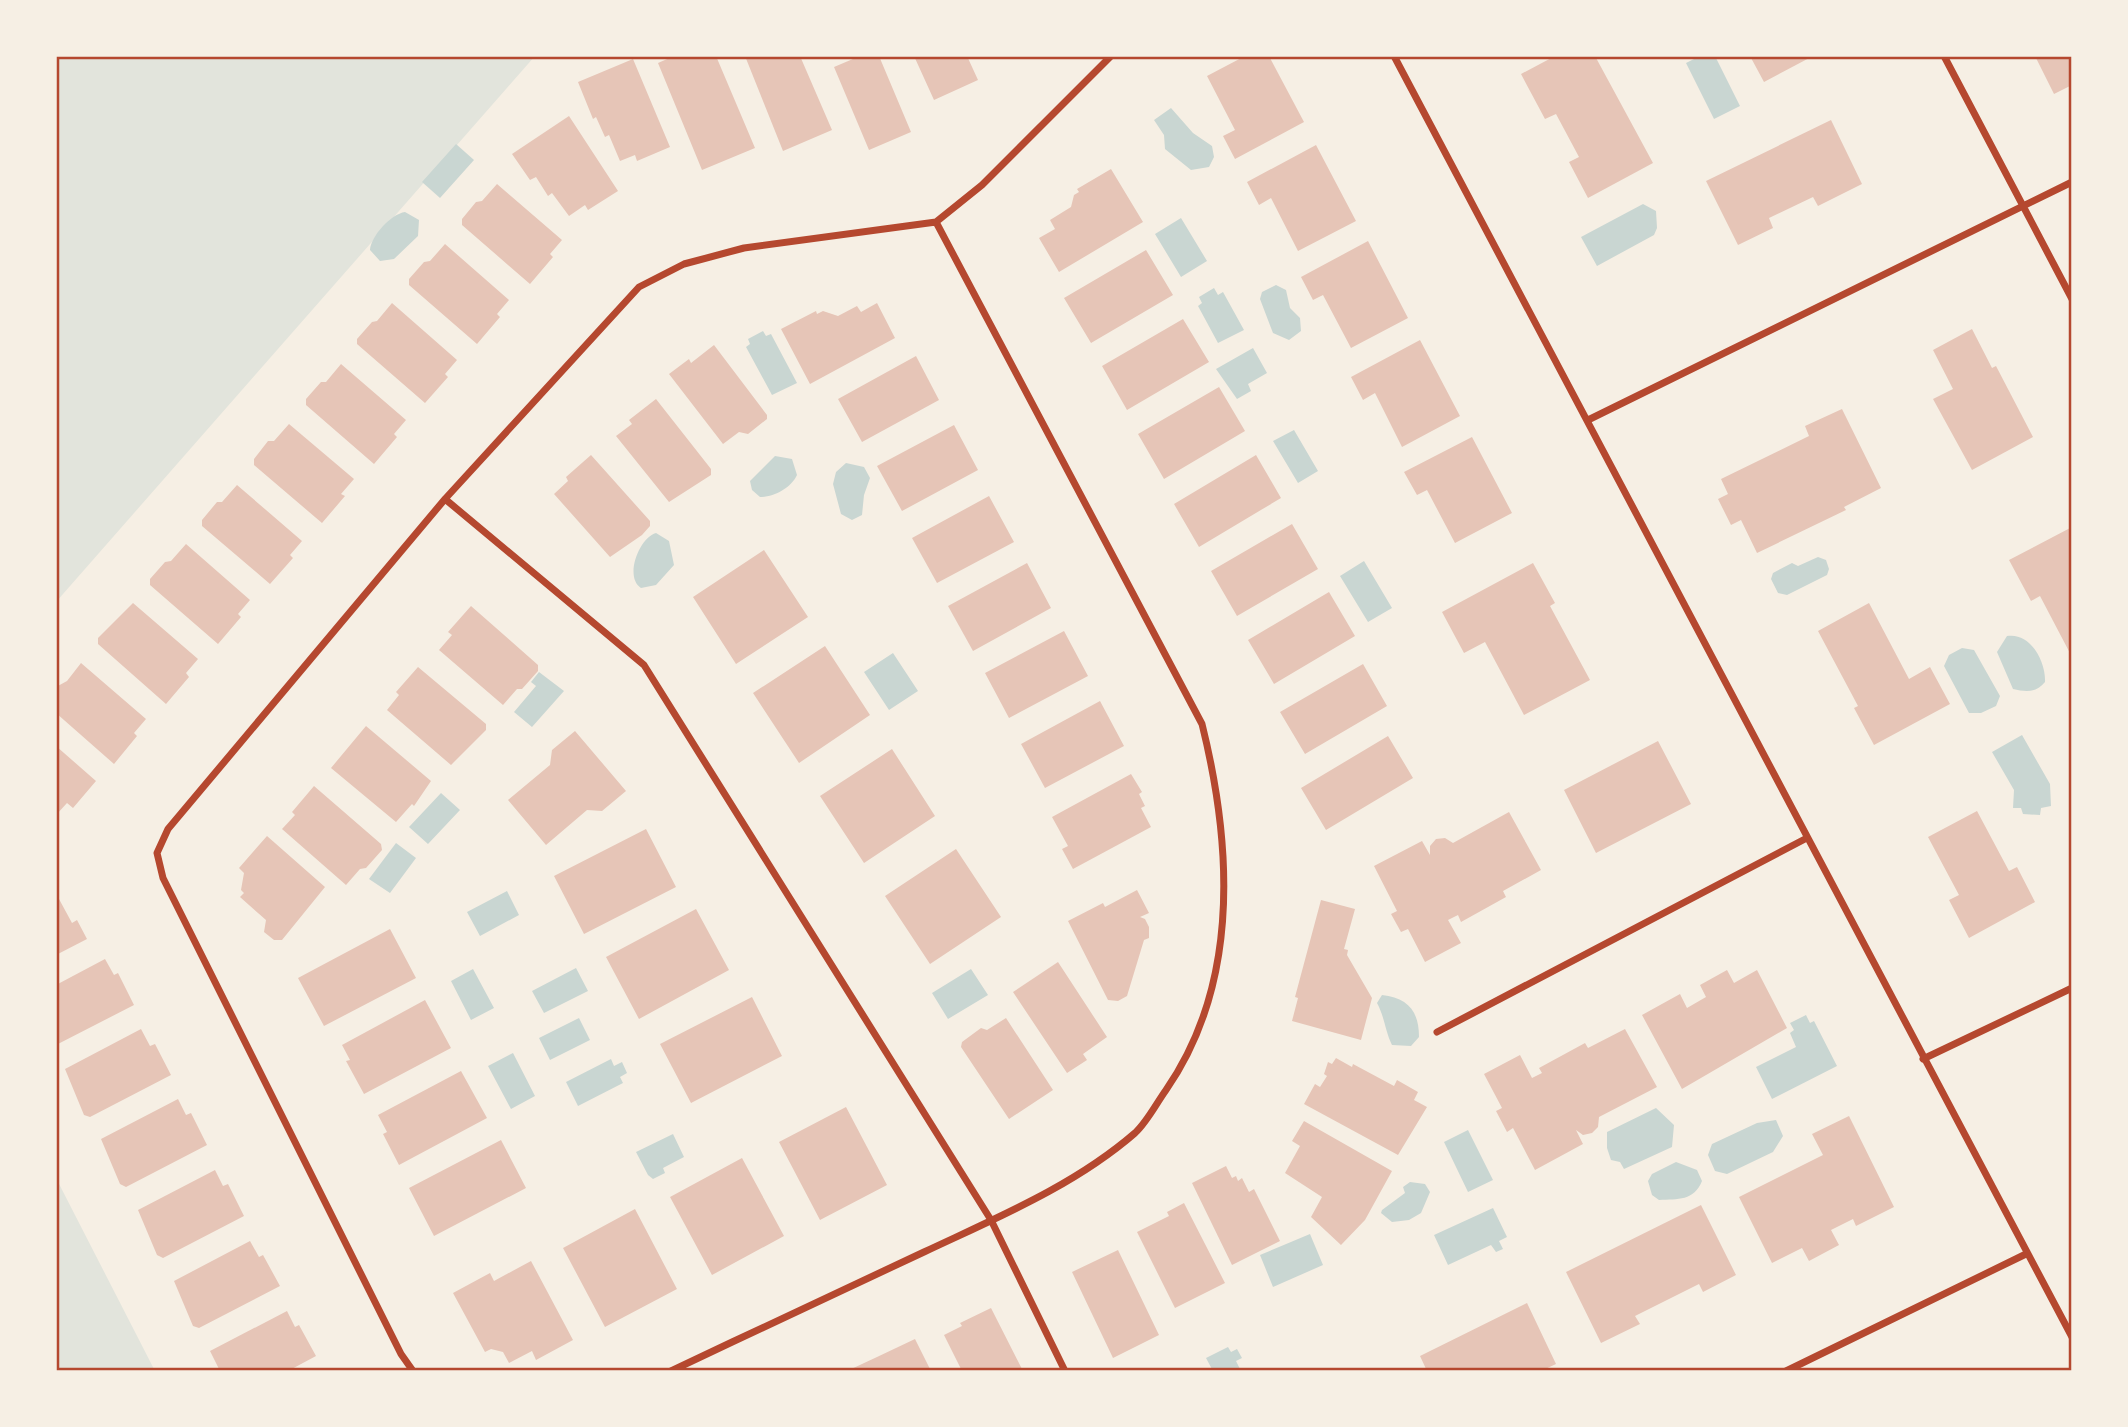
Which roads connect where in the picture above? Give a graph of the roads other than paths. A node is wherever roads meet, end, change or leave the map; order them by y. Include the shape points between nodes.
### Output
1 (1111, 56) edge
2 (1394, 56) edge
3 (1944, 56) edge
4 (2072, 182) edge
5 (2023, 206) junction
6 (936, 222) junction
7 (2072, 299) edge
8 (1588, 420) junction
9 (444, 499) junction
10 (1805, 839) junction
11 (2072, 988) edge
12 (1437, 1032) dead end
13 (1923, 1059) junction
14 (992, 1220) junction
15 (2026, 1254) junction
16 (2072, 1337) edge
17 (413, 1371) edge
18 (671, 1371) edge
19 (1065, 1371) edge
20 (1786, 1371) edge

1 - 6 street via 982,186
2 - 8 street
3 - 5 street
4 - 5 street
5 - 7 street
5 - 8 street
6 - 9 street via 744,248 684,264 639,287
6 - 14 street via 1202,724 1217,784 1222,839 1225,917 1214,982 1176,1076 1137,1131 1072,1178
8 - 10 street
9 - 14 street via 644,665
9 - 17 street via 168,829 157,853 175,903
10 - 12 street
10 - 13 street
11 - 13 street
13 - 15 street
14 - 18 street
14 - 19 street
15 - 16 street
15 - 20 street

